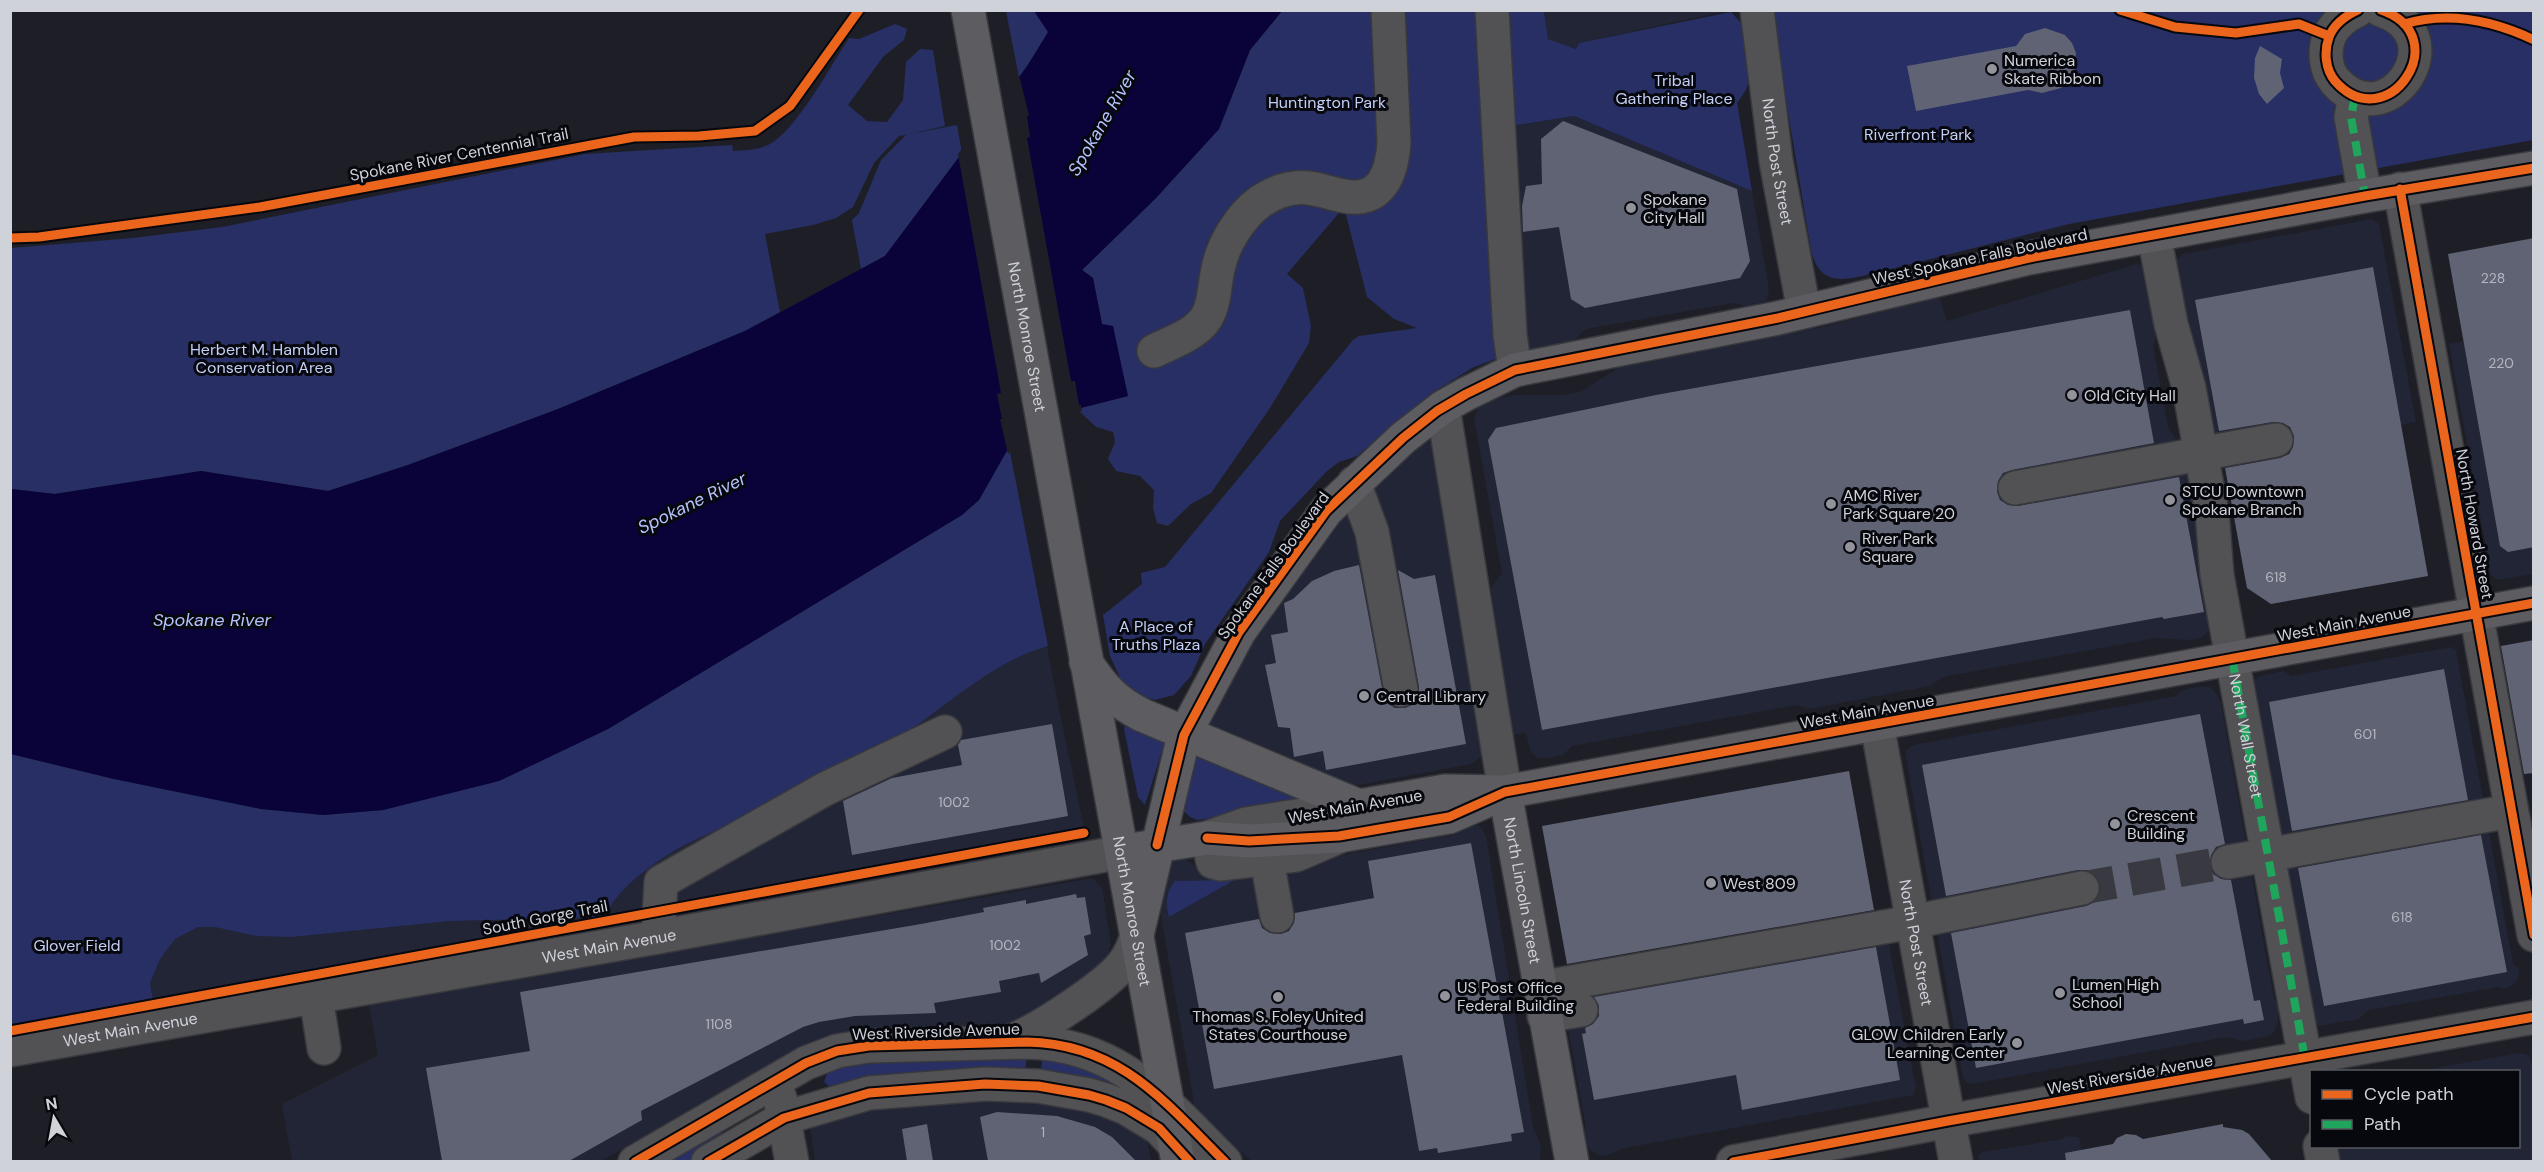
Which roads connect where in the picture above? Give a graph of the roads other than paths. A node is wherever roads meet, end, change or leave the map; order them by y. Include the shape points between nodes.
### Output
1 (968, 10) edge
2 (1388, 10) edge
3 (1492, 10) edge
4 (1757, 10) edge
5 (2358, 10) edge
6 (2381, 10) edge
7 (2355, 96) junction
8 (2534, 168) edge
9 (2400, 189) junction
10 (2365, 196) junction
11 (2154, 235) junction
12 (1804, 311) junction
13 (1154, 351) dead end
14 (1515, 370) junction
15 (1443, 407) junction
16 (2276, 440) dead end
17 (2201, 454) junction
18 (1354, 483) junction
19 (2015, 488) dead end
20 (2534, 603) edge
21 (2475, 613) junction
22 (2232, 658) junction
23 (1086, 662) junction
24 (1401, 690) dead end
25 (1877, 724) junction
26 (945, 732) dead end
27 (1184, 735) junction
28 (1505, 792) junction
29 (1359, 806) junction
30 (2511, 811) junction
31 (1339, 836) junction
32 (1207, 838) junction
33 (1157, 845) junction
34 (1122, 852) junction
35 (2268, 856) junction
36 (1267, 860) junction
37 (2228, 862) tunnel mouth
38 (2082, 888) tunnel mouth
39 (1277, 916) dead end
40 (1912, 922) junction
41 (1137, 935) junction
42 (2534, 936) edge
43 (658, 937) junction
44 (316, 997) junction
45 (1542, 1002) junction
46 (1581, 1010) dead end
47 (2534, 1017) edge
48 (1002, 1043) junction
49 (324, 1048) dead end
50 (10, 1050) edge
51 (2305, 1059) junction
52 (777, 1081) junction
53 (1003, 1084) junction
54 (2310, 1086) edge
55 (1167, 1103) junction
56 (784, 1118) junction
57 (1948, 1121) junction
58 (1181, 1156) edge
59 (635, 1161) edge
60 (708, 1161) edge
61 (792, 1161) edge
62 (1225, 1161) edge
63 (1572, 1161) edge
64 (1733, 1161) edge
65 (1956, 1161) edge

1 - 23 main road, North Monroe Street
2 - 13 street via 1394,143 1393,163 1382,185 1358,198 1294,188 1260,202 1230,238 1218,266 1213,302 1206,319 1193,331
3 - 14 street
4 - 12 street, North Post Street via 1776,161
5 - 7 street via 2337,24 2326,50 2332,78
6 - 7 street via 2404,24 2415,50 2414,65 2397,90 2369,98
7 - 10 street via 2351,117
8 - 9 main road, West Spokane Falls Boulevard
9 - 10 main road, West Spokane Falls Boulevard
9 - 21 street, North Howard Street
10 - 11 main road, West Spokane Falls Boulevard
11 - 12 main road, West Spokane Falls Boulevard via 2029,258
11 - 17 street, North Wall Street
12 - 14 main road, West Spokane Falls Boulevard
14 - 15 main road, West Spokane Falls Boulevard
15 - 18 main road, Spokane Falls Boulevard
15 - 28 street, North Lincoln Street
16 - 17 street
17 - 19 street
17 - 22 street, North Wall Street
18 - 24 street via 1372,532
18 - 27 main road, Spokane Falls Boulevard via 1326,511 1239,632
20 - 21 main road, West Main Avenue
21 - 22 main road, West Main Avenue
21 - 30 street, North Howard Street
22 - 25 main road, West Main Avenue
22 - 35 street, North Wall Street
23 - 27 main road, North Monroe Street via 1119,703
23 - 34 main road, North Monroe Street
25 - 28 main road, West Main Avenue
25 - 40 street, North Post Street
26 - 43 street via 825,789 661,882
27 - 29 main road, North Monroe Street
27 - 33 main road, Spokane Falls Boulevard
28 - 29 main road, West Main Avenue via 1445,791
28 - 31 main road, West Main Avenue via 1449,817
28 - 45 main road, North Lincoln Street
29 - 32 street, West Main Avenue via 1246,824
30 - 35 street
30 - 42 street, North Howard Street
31 - 32 main road, West Main Avenue via 1249,841
31 - 36 street via 1296,855
32 - 33 main road, West Main Avenue
32 - 36 street via 1213,862
33 - 34 main road, West Main Avenue
33 - 41 main road, Spokane Falls Boulevard
34 - 41 main road, North Monroe Street
34 - 43 street, West Main Avenue
35 - 37 street
35 - 51 street, North Wall Street
36 - 39 street
38 - 40 street
40 - 45 street
40 - 57 street, North Post Street
41 - 48 street via 1132,952 1116,972 1039,1028
41 - 55 main road, North Monroe Street
43 - 44 street, West Main Avenue
44 - 49 street
44 - 50 street, West Main Avenue
45 - 46 street
45 - 63 main road, North Lincoln Street
47 - 51 street, West Riverside Avenue
48 - 52 street, West Riverside Avenue via 869,1046 837,1051 806,1063
48 - 53 street via 1034,1054 1039,1062 1035,1072
48 - 55 street, West Riverside Avenue via 1048,1043 1084,1052 1132,1074
51 - 54 street, North Wall Street
51 - 57 street, West Riverside Avenue
52 - 56 street
52 - 59 street, West Riverside Avenue
53 - 56 street via 869,1093
53 - 58 street via 1061,1089 1106,1100 1160,1128
55 - 58 main road, North Monroe Street
55 - 62 street, West Riverside Avenue
56 - 60 street
56 - 61 street
57 - 64 street, West Riverside Avenue
57 - 65 street, North Post Street

